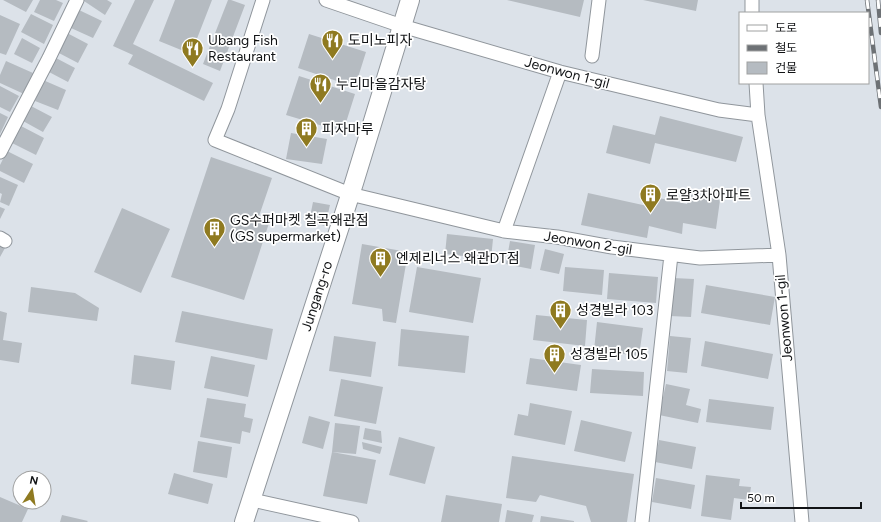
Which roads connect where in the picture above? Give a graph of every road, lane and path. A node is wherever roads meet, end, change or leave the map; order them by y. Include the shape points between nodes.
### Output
1 (77, 0) edge
2 (263, 0) edge
3 (326, 0) edge
4 (410, 0) edge
5 (599, 0) edge
6 (752, 0) edge
7 (752, 12) edge
8 (402, 26) junction
9 (592, 56) dead end
10 (560, 72) junction
11 (756, 84) edge
12 (758, 115) junction
13 (0, 152) edge
14 (350, 194) junction
15 (504, 231) junction
16 (671, 255) junction
17 (779, 255) junction
18 (252, 500) junction
19 (244, 522) edge
20 (352, 522) edge
21 (642, 522) edge
22 (802, 522) edge

1 - 13 street via 50,58
2 - 14 street, Jeonwon 2-gil via 228,109 215,140
3 - 8 street, Jeonwon 1-gil
4 - 8 street, Jungang-ro
5 - 9 street
6 - 7 street
8 - 10 street, Jeonwon 1-gil
8 - 14 street, Jungang-ro
10 - 12 street, Jeonwon 1-gil via 719,110
10 - 15 street
11 - 12 street, Jeonwon 1-gil
12 - 17 street, Jeonwon 1-gil
14 - 15 street, Jeonwon 2-gil
14 - 18 street, Jungang-ro
15 - 16 street, Jeonwon 2-gil
16 - 17 street, Jeonwon 2-gil via 700,258
16 - 21 street
17 - 22 street, Jeonwon 1-gil
18 - 19 street, Jungang-ro
18 - 20 street

